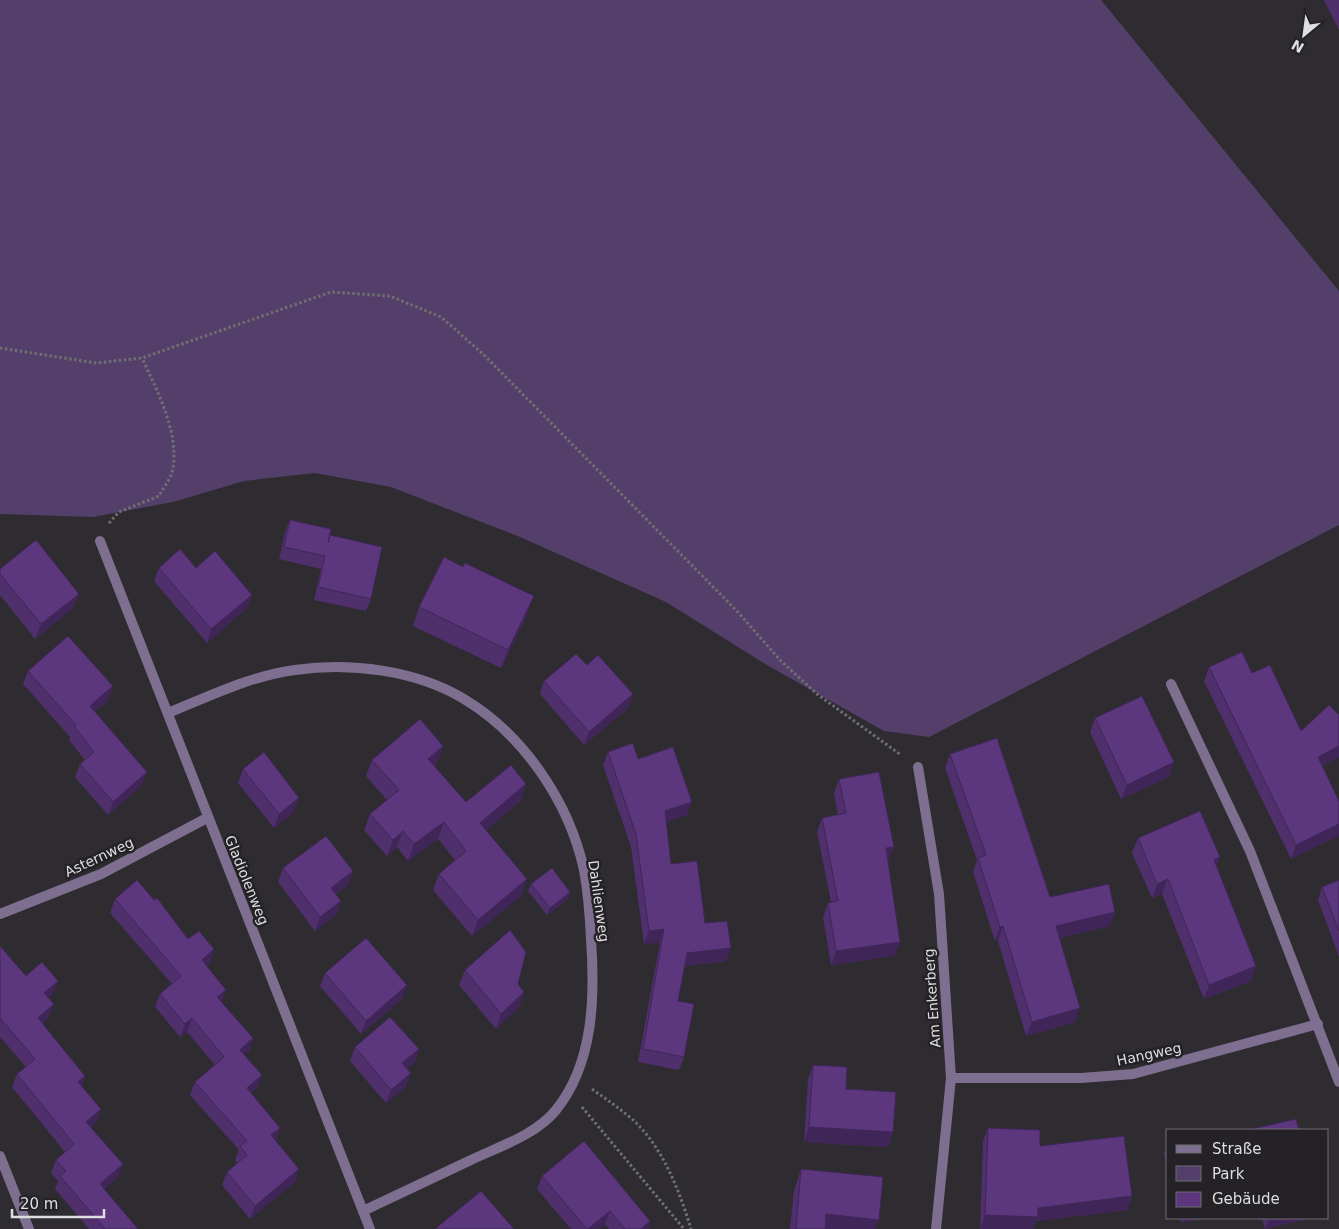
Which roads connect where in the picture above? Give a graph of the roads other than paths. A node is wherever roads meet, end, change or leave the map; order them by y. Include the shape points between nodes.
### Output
1 (100, 541) road end
2 (1171, 684) dead end
3 (168, 713) junction
4 (918, 767) road end
5 (207, 818) junction
6 (0, 914) edge
7 (1318, 1024) junction
8 (951, 1078) junction
9 (1339, 1082) edge
10 (0, 1156) edge
11 (362, 1211) junction
12 (29, 1229) edge
13 (370, 1229) edge
14 (936, 1229) edge

1 - 3 street, Gladiolenweg
2 - 7 street via 1250,851
3 - 5 street, Gladiolenweg
3 - 11 street, Dahlienweg via 247,680 294,670 335,666 382,671 425,682 464,699 506,731 544,777 565,815 584,869 594,979 588,1036 569,1091 555,1112 512,1141
4 - 8 street, Am Enkerberg via 939,894
5 - 6 street, Asternweg via 101,874
5 - 11 street, Gladiolenweg
7 - 8 street, Hangweg via 1133,1074 1081,1078
7 - 9 street
8 - 14 street, Am Enkerberg
10 - 12 street
11 - 13 street, Gladiolenweg

